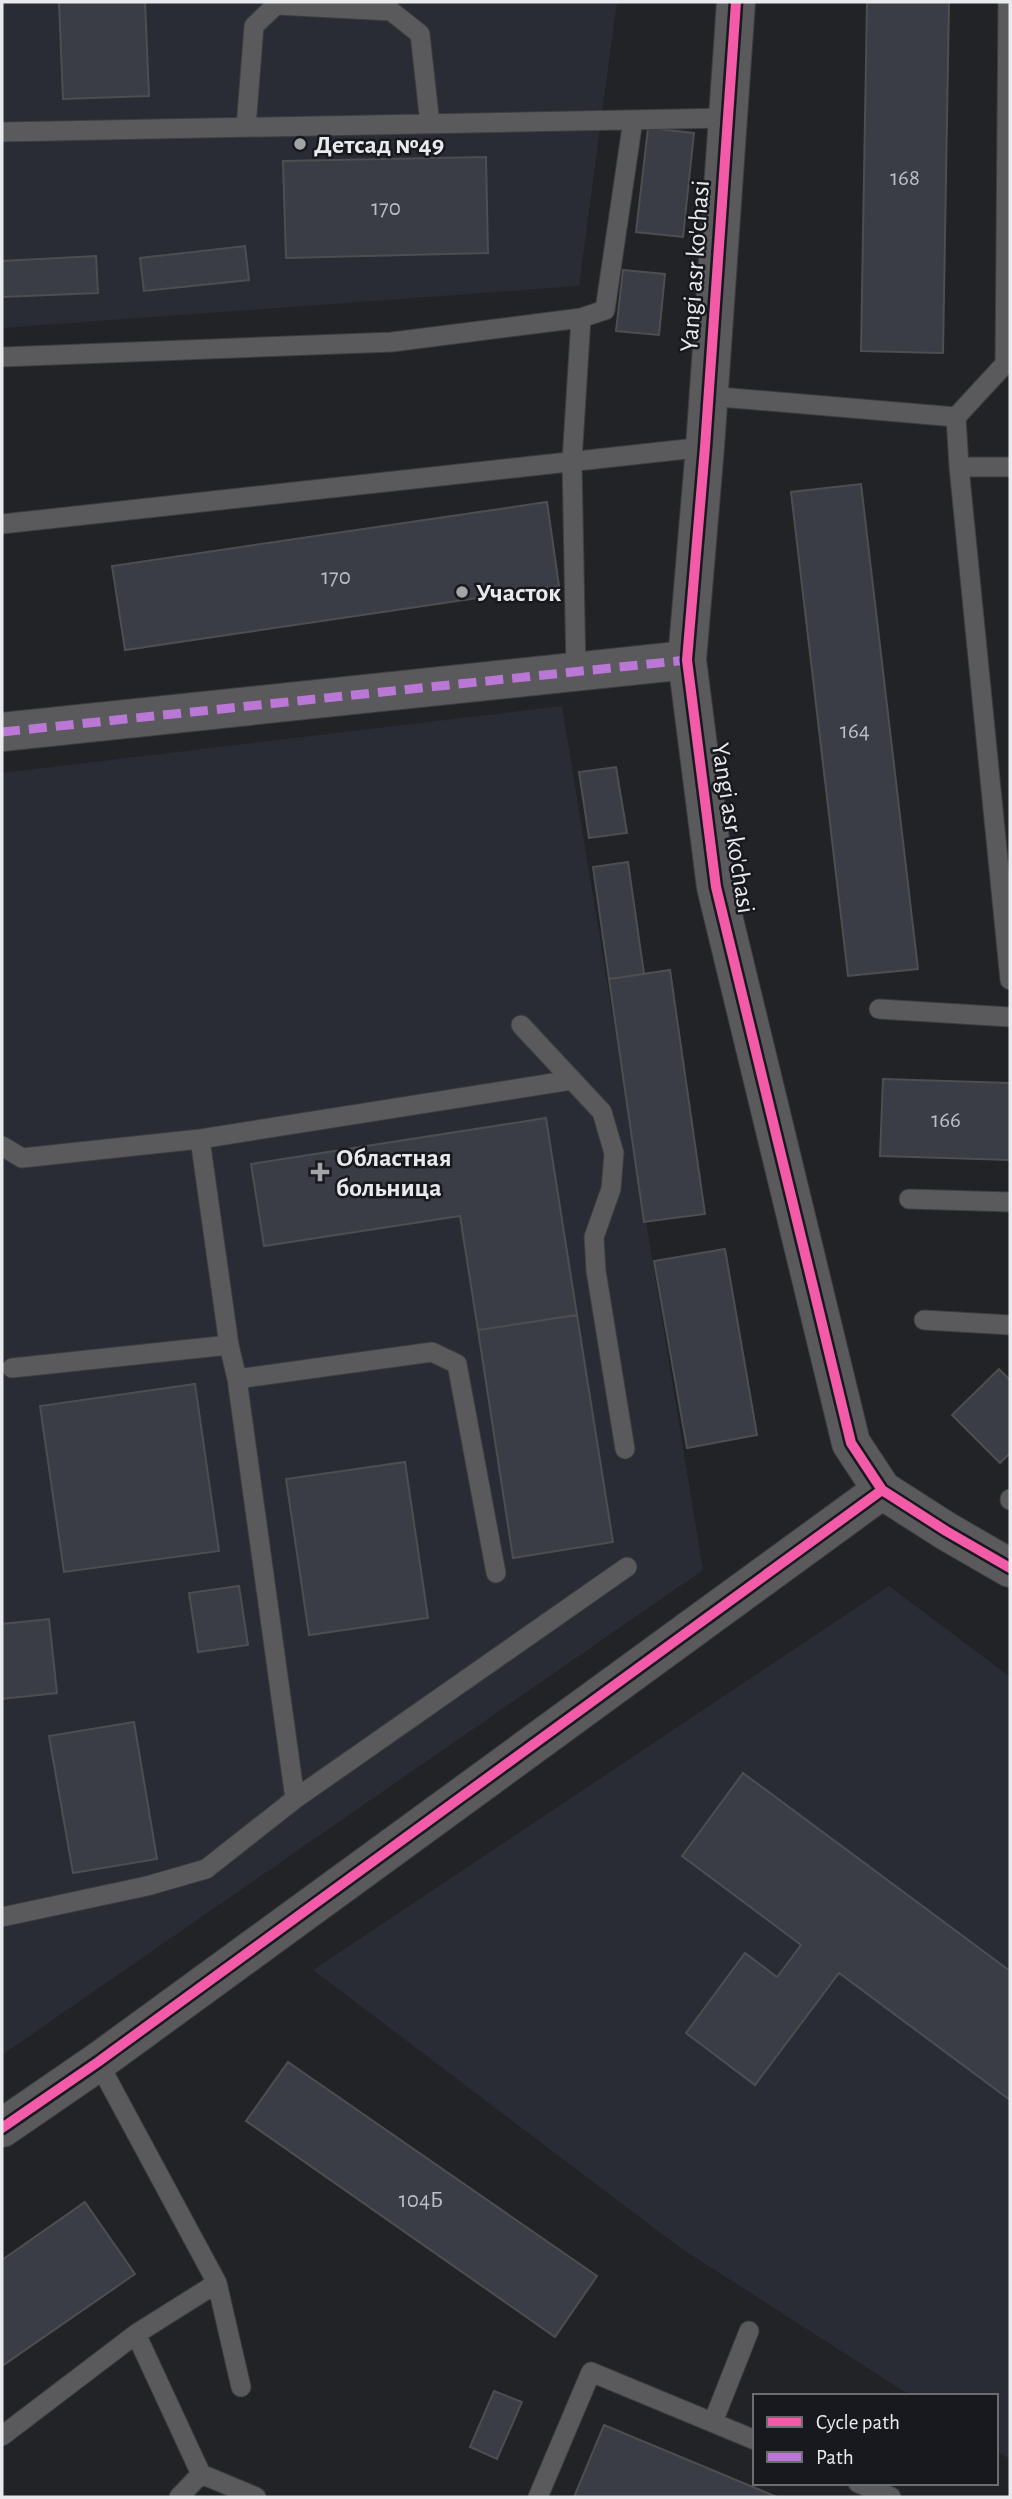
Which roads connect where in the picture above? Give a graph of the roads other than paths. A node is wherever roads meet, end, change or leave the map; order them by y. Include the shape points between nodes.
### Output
1 (736, 2) edge
2 (1008, 2) edge
3 (726, 118) junction
4 (633, 120) junction
5 (430, 124) junction
6 (246, 127) junction
7 (2, 132) edge
8 (581, 318) junction
9 (2, 357) edge
10 (708, 396) junction
11 (956, 417) junction
12 (705, 447) junction
13 (572, 461) junction
14 (959, 467) junction
15 (1010, 467) edge
16 (2, 524) edge
17 (687, 660) junction
18 (576, 672) junction
19 (2, 732) edge
20 (1010, 980) edge
21 (879, 1009) dead end
22 (1010, 1017) edge
23 (521, 1026) dead end
24 (572, 1080) junction
25 (200, 1139) junction
26 (2, 1146) edge
27 (909, 1199) dead end
28 (1010, 1202) edge
29 (924, 1320) dead end
30 (1010, 1325) edge
31 (229, 1345) junction
32 (12, 1368) dead end
33 (237, 1379) junction
34 (625, 1449) dead end
35 (883, 1490) junction
36 (627, 1567) dead end
37 (1010, 1568) edge
38 (496, 1573) dead end
39 (295, 1799) junction
40 (2, 1917) edge
41 (98, 2062) junction
42 (2, 2128) edge
43 (217, 2283) junction
44 (749, 2331) dead end
45 (136, 2334) junction
46 (241, 2387) dead end
47 (713, 2422) junction
48 (2, 2436) edge
49 (753, 2439) edge
50 (201, 2474) junction
51 (863, 2485) edge
52 (179, 2497) edge
53 (256, 2497) edge
54 (538, 2497) edge
55 (891, 2497) edge

1 - 3 street, Yangi asr ko'chasi
2 - 11 lane via 1005,364
3 - 4 lane
3 - 10 street, Yangi asr ko'chasi
4 - 5 lane
4 - 8 lane via 606,310
5 - 6 lane
5 - 6 lane via 420,34 391,11 276,5 254,26
6 - 7 lane
8 - 9 lane via 392,342
8 - 13 lane
10 - 11 lane
10 - 12 street, Yangi asr ko'chasi
11 - 14 lane
12 - 13 lane
12 - 17 street, Yangi asr ko'chasi
13 - 16 lane
13 - 18 lane
14 - 15 lane
14 - 20 lane
17 - 18 street
17 - 35 street, Yangi asr ko'chasi via 716,887 851,1443
18 - 19 street
21 - 22 lane
23 - 24 lane
24 - 25 lane
24 - 34 lane via 602,1112 614,1153 611,1189 594,1237
25 - 26 lane via 22,1158
25 - 31 lane
27 - 28 lane
29 - 30 lane
31 - 32 lane
31 - 33 lane
33 - 38 lane via 432,1352 457,1364
33 - 39 lane
35 - 37 street, Yangi asr ko'chasi
35 - 41 street
36 - 39 lane
39 - 40 lane via 206,1869
41 - 42 street
41 - 43 lane
43 - 45 lane
43 - 46 lane
44 - 47 lane
45 - 48 lane
45 - 50 lane
47 - 49 lane
47 - 54 lane via 591,2372
50 - 52 lane
50 - 53 lane
51 - 55 lane

